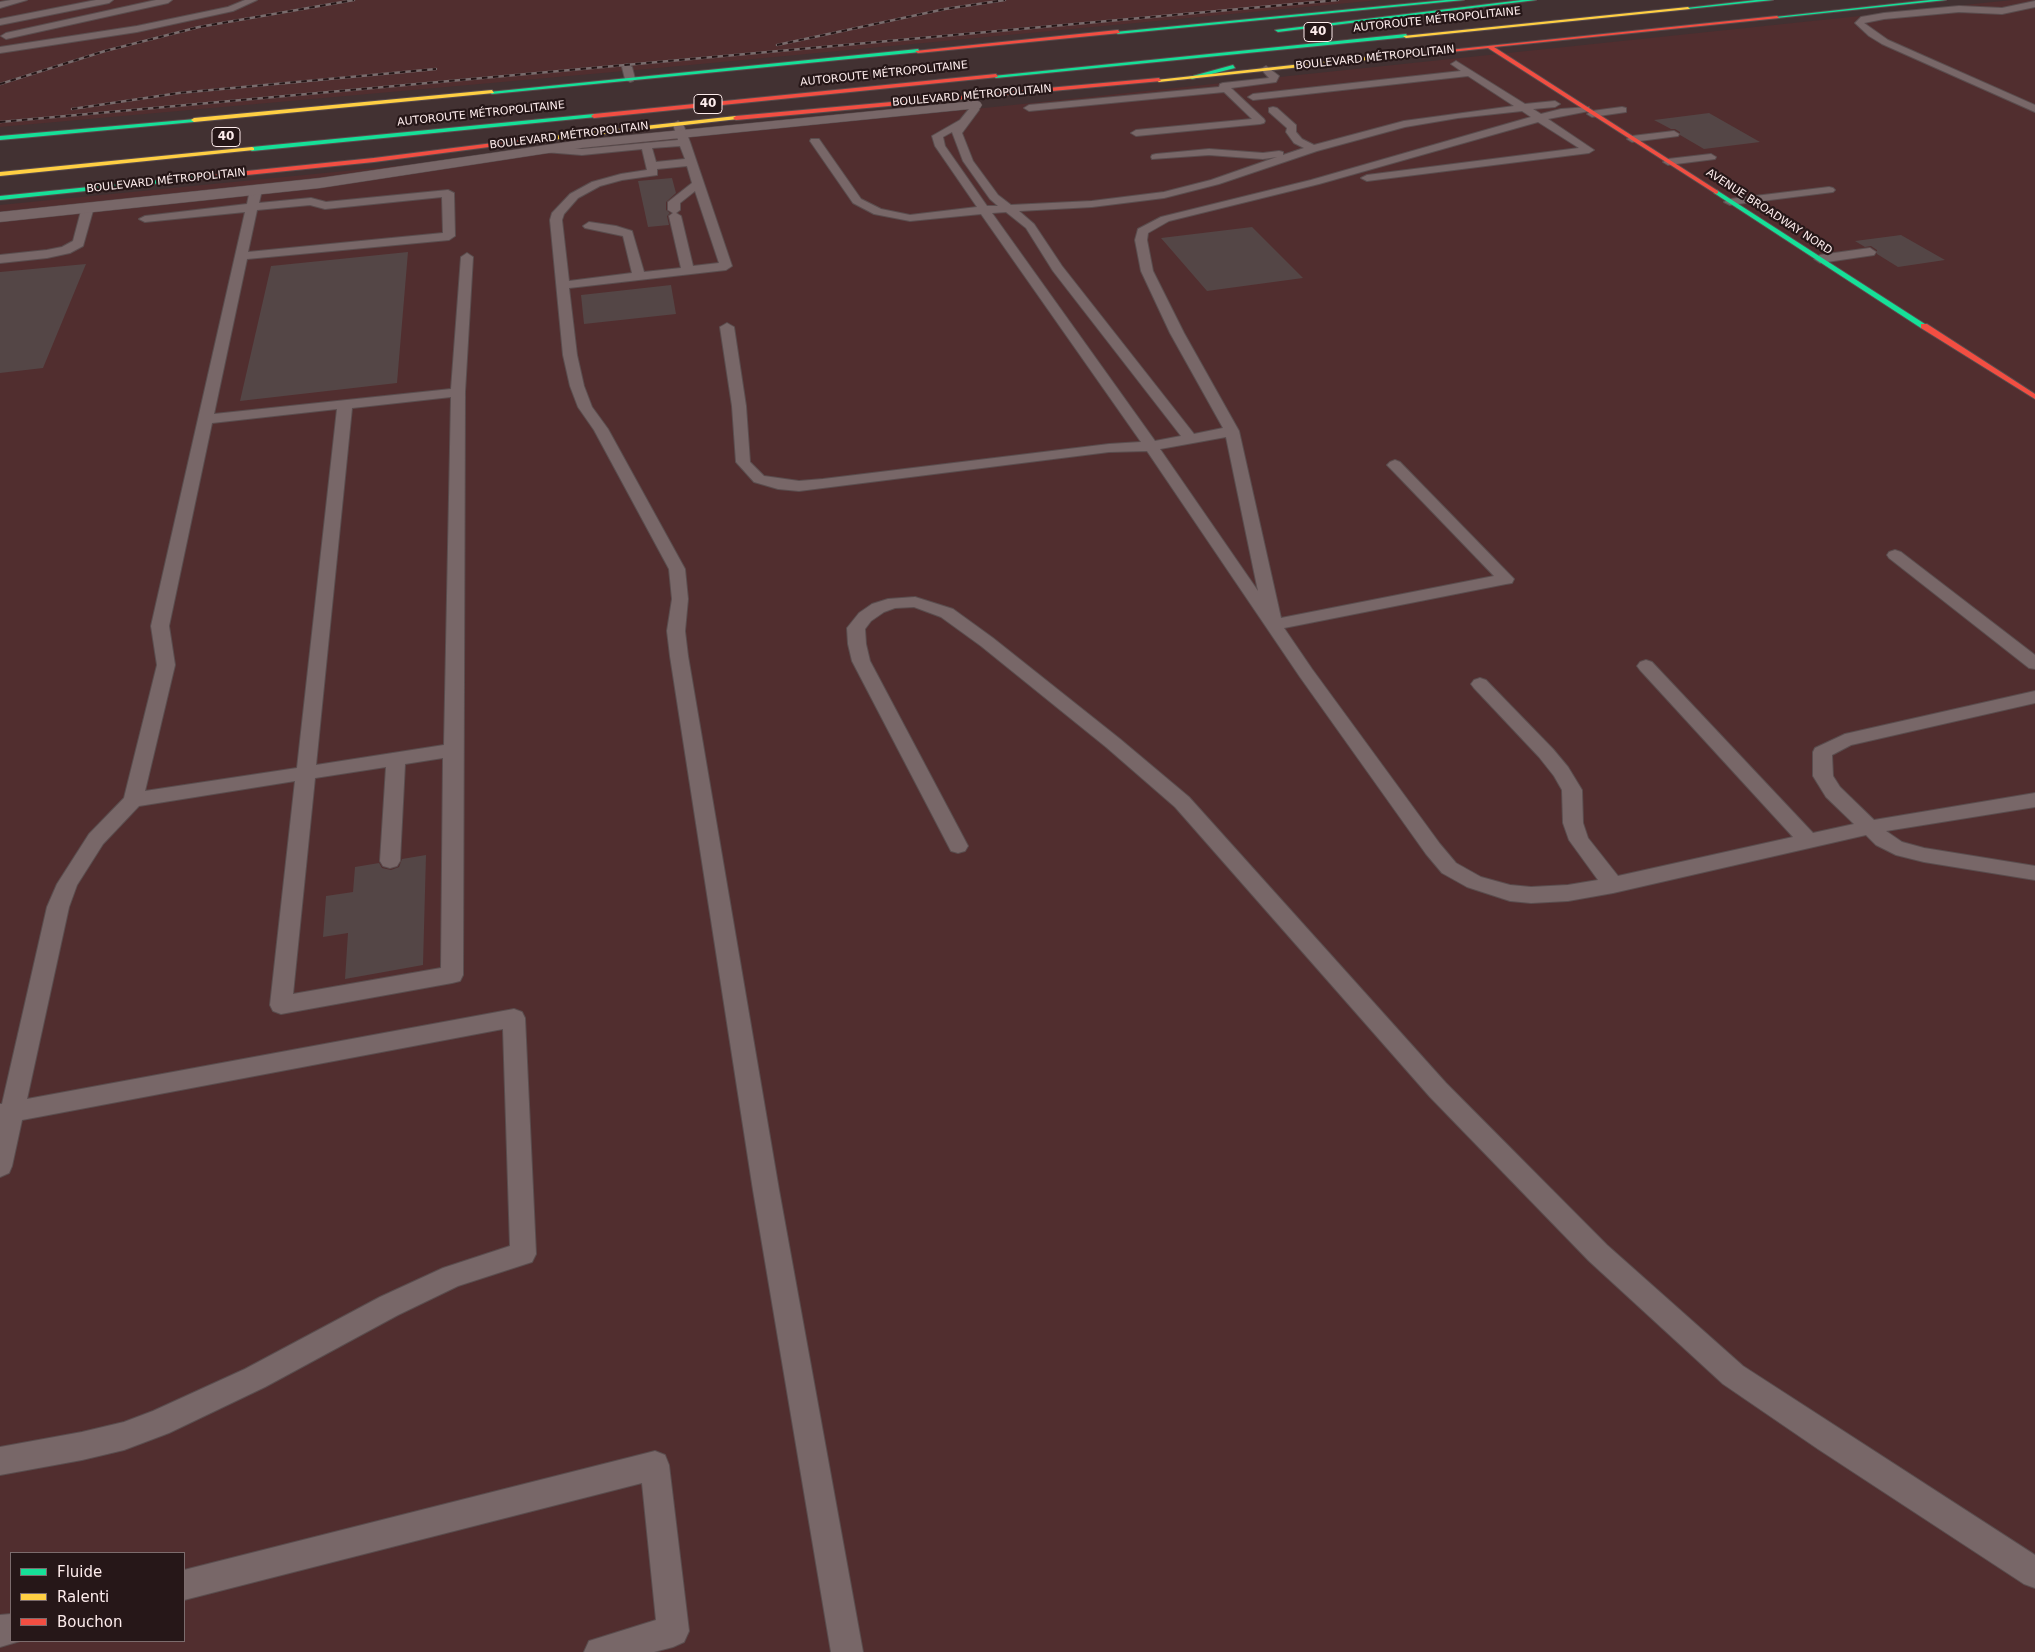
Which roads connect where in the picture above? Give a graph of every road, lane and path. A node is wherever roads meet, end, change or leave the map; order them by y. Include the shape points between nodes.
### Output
1 (23, 0) edge
2 (75, 0) edge
3 (109, 0) edge
4 (145, 0) edge
5 (168, 0) edge
6 (253, 0) edge
7 (1462, 0) edge
8 (1534, 0) edge
9 (1771, 0) edge
10 (1944, 0) edge
11 (1990, 0) edge
12 (33, 3) dead end
13 (2035, 4) edge
14 (0, 5) edge
15 (2016, 9) junction
16 (0, 10) edge
17 (1540, 10) dead end
18 (2035, 14) edge
19 (0, 16) edge
20 (0, 22) edge
21 (0, 30) edge
22 (1417, 35) junction
23 (0, 37) edge
24 (1490, 47) junction
25 (0, 50) edge
26 (1456, 64) dead end
27 (627, 67) dead end
28 (1266, 69) junction
29 (1470, 72) junction
30 (1192, 76) junction
31 (630, 79) junction
32 (1226, 89) junction
33 (1253, 96) dead end
34 (973, 101) junction
35 (1030, 108) dead end
36 (1525, 108) junction
37 (1584, 108) junction
38 (2035, 109) edge
39 (1273, 110) dead end
40 (1622, 110) dead end
41 (1541, 118) junction
42 (964, 122) junction
43 (1136, 133) dead end
44 (682, 134) junction
45 (1674, 134) dead end
46 (0, 138) edge
47 (1632, 139) junction
48 (815, 141) dead end
49 (646, 146) junction
50 (545, 149) junction
51 (1313, 149) junction
52 (1156, 157) dead end
53 (1291, 157) junction
54 (1711, 157) dead end
55 (692, 162) junction
56 (1668, 162) junction
57 (651, 166) junction
58 (0, 174) edge
59 (699, 183) junction
60 (1292, 188) junction
61 (256, 190) junction
62 (1829, 190) dead end
63 (0, 198) edge
64 (1730, 202) junction
65 (88, 207) junction
66 (253, 207) junction
67 (1008, 209) junction
68 (984, 210) junction
69 (0, 217) edge
70 (145, 219) dead end
71 (589, 226) dead end
72 (1870, 252) dead end
73 (242, 256) junction
74 (467, 257) dead end
75 (0, 259) edge
76 (1820, 259) junction
77 (688, 270) junction
78 (639, 276) junction
79 (563, 285) junction
80 (728, 326) dead end
81 (458, 392) junction
82 (2035, 397) edge
83 (345, 404) junction
84 (207, 419) junction
85 (1232, 432) junction
86 (1191, 439) junction
87 (1151, 446) junction
88 (1395, 465) dead end
89 (1895, 555) dead end
90 (1274, 625) junction
91 (2035, 664) edge
92 (1646, 666) dead end
93 (1480, 684) dead end
94 (2035, 697) edge
95 (452, 750) junction
96 (396, 759) junction
97 (304, 774) junction
98 (133, 800) junction
99 (2035, 800) edge
100 (1870, 828) junction
101 (1808, 841) junction
102 (958, 846) dead end
103 (390, 861) dead end
104 (2035, 873) edge
105 (1613, 885) junction
106 (7, 1113) edge
107 (0, 1166) edge
108 (0, 1461) edge
109 (2035, 1573) edge
110 (185, 1585) edge
111 (600, 1652) edge
112 (847, 1652) edge

1 - 14 lane
2 - 19 lane
3 - 20 lane
4 - 21 lane
5 - 23 lane
6 - 25 lane via 230,9 137,29
7 - 31 main road
8 - 17 main road, AUTOROUTE MÉTROPOLITAINE / 40 via 1266,34
9 - 22 main road, AUTOROUTE MÉTROPOLITAINE / 40
10 - 24 main road, BOULEVARD MÉTROPOLITAIN
11 - 15 lane
12 - 16 lane
13 - 15 lane
15 - 18 lane
15 - 38 lane via 1959,9 1871,18 1859,23 1885,42
22 - 30 main road via 1275,58
22 - 58 main road, AUTOROUTE MÉTROPOLITAINE / 40
24 - 28 main road, BOULEVARD MÉTROPOLITAIN
24 - 37 main road, AVENUE BROADWAY NORD
26 - 29 lane
27 - 31 lane
28 - 30 main road, BOULEVARD MÉTROPOLITAIN
28 - 32 lane via 1274,76 1273,80 1223,86
29 - 33 lane
29 - 36 lane
30 - 34 main road, BOULEVARD MÉTROPOLITAIN
31 - 46 main road
32 - 35 lane
32 - 43 lane via 1260,120
34 - 42 lane
34 - 44 street, BOULEVARD MÉTROPOLITAIN
36 - 37 lane
36 - 41 lane
36 - 51 lane via 1430,118
37 - 40 lane
37 - 41 lane
37 - 47 main road, AVENUE BROADWAY NORD
39 - 51 lane via 1292,127 1290,132 1298,141
41 - 60 lane
41 - 60 lane via 1589,150
42 - 67 lane via 958,133 968,161 994,197
42 - 68 lane via 941,133 937,140
44 - 49 lane
44 - 50 street, BOULEVARD MÉTROPOLITAIN
44 - 55 lane
44 - 63 main road, BOULEVARD MÉTROPOLITAIN via 558,136 374,160
45 - 47 lane
47 - 56 main road, AVENUE BROADWAY NORD
48 - 68 lane via 853,196 867,208 894,217 910,218
49 - 50 lane via 582,152
49 - 57 lane
50 - 61 street, BOULEVARD MÉTROPOLITAIN via 347,180
51 - 53 lane
52 - 53 lane via 1209,152
53 - 67 lane via 1164,195 1092,204
54 - 56 lane
55 - 57 lane
55 - 59 lane
56 - 64 main road, AVENUE BROADWAY NORD
57 - 79 lane via 653,173 596,184 563,205 556,220
59 - 77 lane via 674,202
59 - 77 lane via 726,266
60 - 85 lane via 1166,219 1142,232 1148,271 1177,332
61 - 65 street, BOULEVARD MÉTROPOLITAIN
61 - 66 lane
62 - 64 lane
64 - 76 main road, AVENUE BROADWAY NORD
65 - 69 street, BOULEVARD MÉTROPOLITAIN
65 - 75 lane via 80,243 66,250
66 - 70 lane
66 - 73 lane
66 - 73 lane via 311,201 325,206 448,193 449,236
67 - 68 lane
67 - 86 lane via 1030,226 1057,268
68 - 87 lane
71 - 78 lane via 628,234
72 - 76 lane
73 - 84 lane
74 - 81 lane
76 - 82 main road, AVENUE BROADWAY NORD
77 - 78 lane
78 - 79 lane
79 - 112 lane via 570,355 582,400 601,429 676,569 680,599 676,632 681,666 766,1190
80 - 87 lane via 743,462 759,479 799,486 823,484 1101,449
81 - 83 lane
81 - 95 lane
83 - 84 lane
83 - 97 lane
84 - 98 lane via 160,626 166,665
85 - 86 lane
85 - 90 lane
86 - 87 lane
87 - 90 lane
88 - 90 lane via 1506,579
89 - 91 lane
90 - 105 lane via 1449,868 1474,882 1510,893 1568,893
92 - 101 lane
93 - 105 lane via 1561,772 1572,790 1573,823 1580,840
94 - 100 lane via 1845,740 1822,752 1822,776 1833,792
95 - 96 lane
95 - 97 lane via 452,975 281,1005
96 - 97 lane
96 - 103 lane
97 - 98 lane
98 - 106 lane via 96,839 67,884 58,907
99 - 100 lane
100 - 101 lane
100 - 104 lane via 1896,848
101 - 105 lane
102 - 109 lane via 861,661 856,628 878,608 894,603 915,602 947,614 987,642 1182,802 1438,1090 1598,1253 1733,1375
106 - 107 lane
106 - 108 lane via 514,1018 523,1254 452,1276 255,1378 159,1423 124,1436
110 - 111 lane via 655,1465 673,1631

